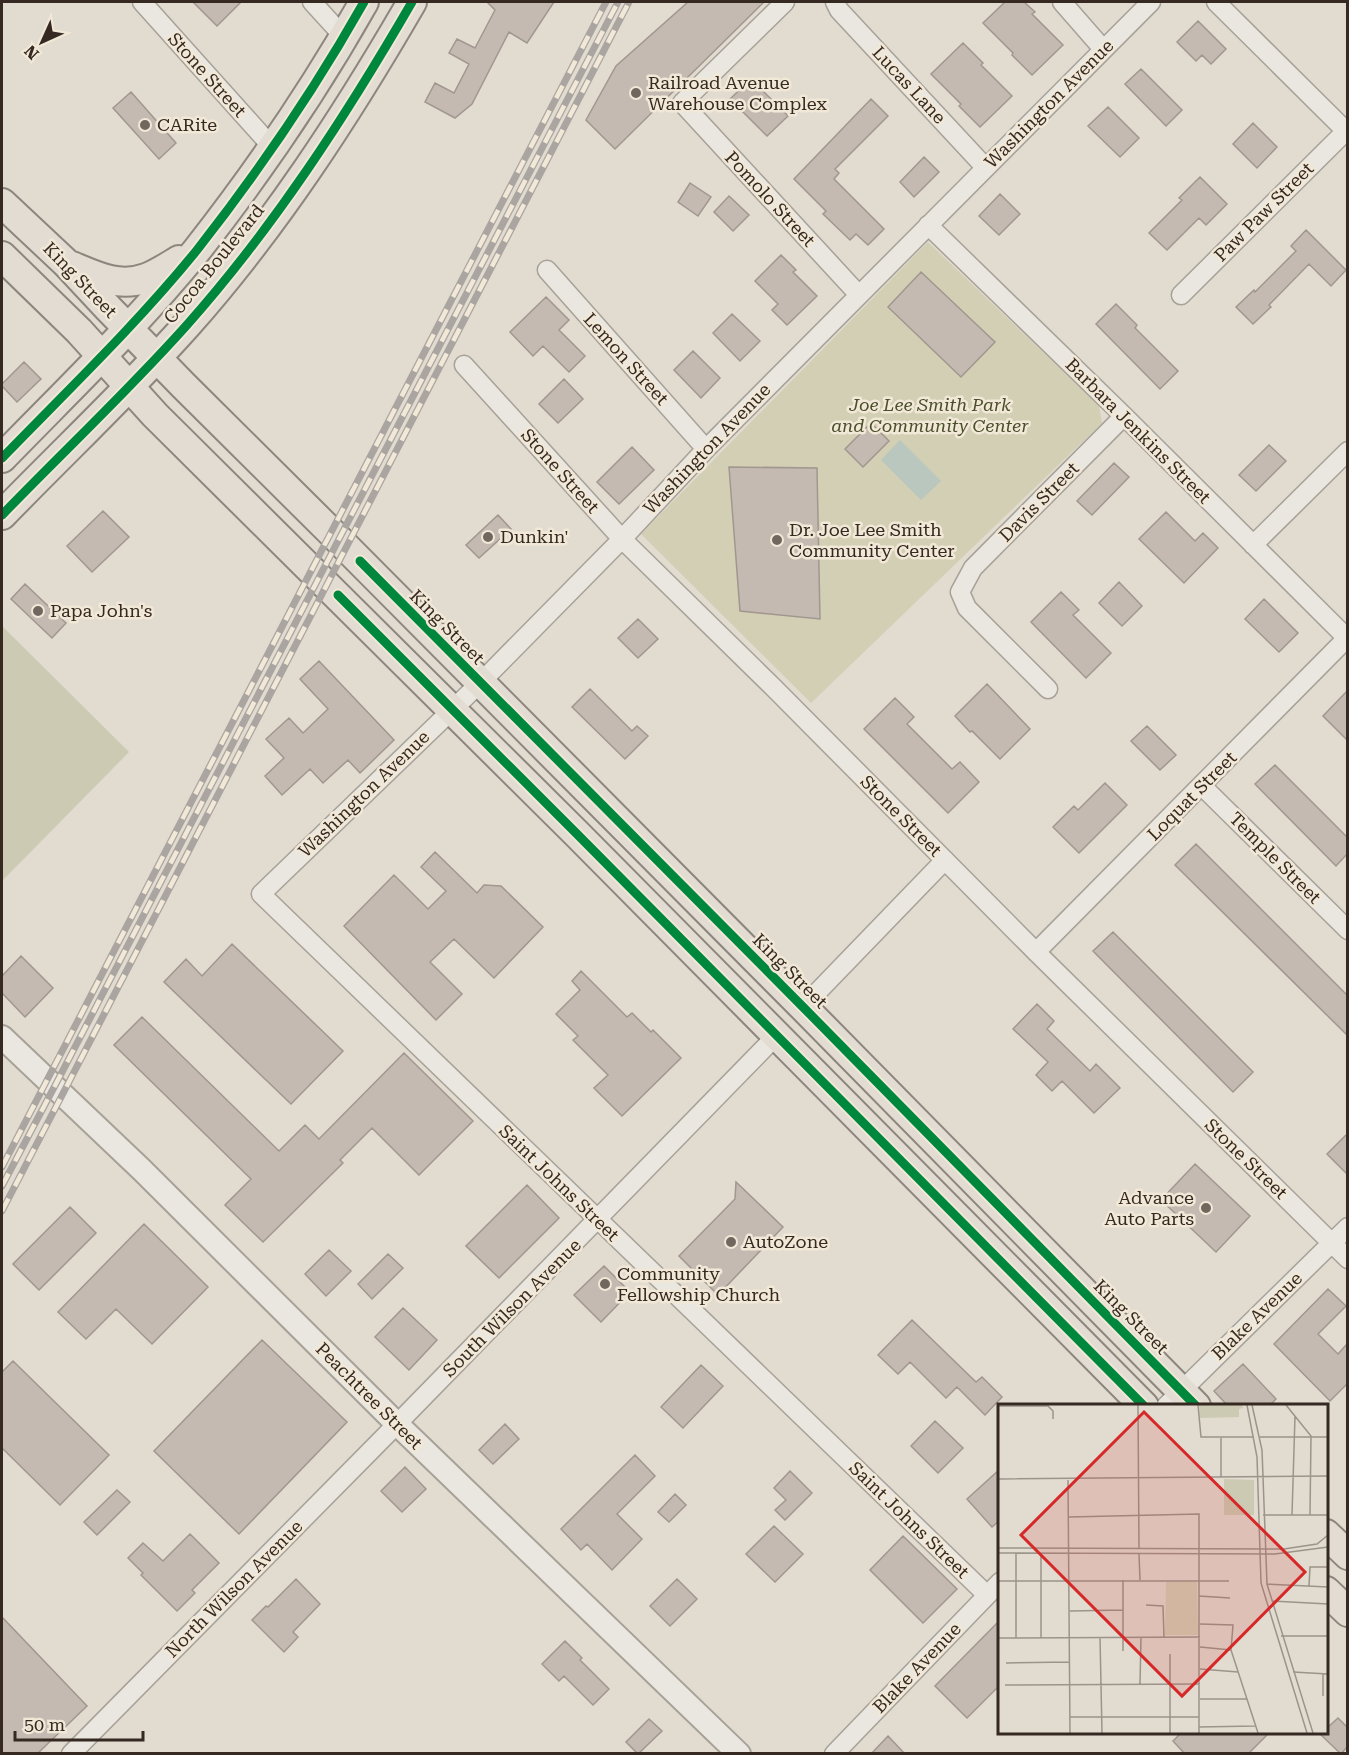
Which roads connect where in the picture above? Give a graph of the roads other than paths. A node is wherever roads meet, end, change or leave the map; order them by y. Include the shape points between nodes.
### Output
1 (142, 2) edge
2 (312, 2) edge
3 (364, 2) edge
4 (412, 2) edge
5 (785, 2) edge
6 (835, 2) edge
7 (1062, 2) edge
8 (1151, 2) edge
9 (1216, 2) edge
10 (344, 37) junction
11 (1103, 49) junction
12 (1347, 131) edge
13 (273, 148) junction
14 (985, 168) junction
15 (2, 203) edge
16 (928, 225) junction
17 (197, 249) junction
18 (2, 256) edge
19 (66, 263) junction
20 (547, 270) dead end
21 (859, 295) junction
22 (1181, 295) dead end
23 (128, 329) junction
24 (102, 356) junction
25 (156, 358) junction
26 (465, 365) dead end
27 (129, 386) junction
28 (1124, 416) junction
29 (706, 449) junction
30 (1347, 451) edge
31 (2, 458) edge
32 (2, 515) edge
33 (622, 539) junction
34 (1252, 545) junction
35 (1347, 638) edge
36 (480, 683) junction
37 (1048, 689) dead end
38 (452, 709) junction
39 (1202, 786) junction
40 (945, 860) junction
41 (630, 887) junction
42 (261, 894) joint
43 (1347, 930) edge
44 (1036, 952) junction
45 (804, 1008) junction
46 (776, 1036) junction
47 (2, 1037) edge
48 (962, 1169) junction
49 (597, 1220) junction
50 (1347, 1227) edge
51 (1332, 1243) junction
52 (1347, 1259) edge
53 (1181, 1400) edge
54 (1142, 1404) edge
55 (397, 1424) junction
56 (993, 1589) edge
57 (1328, 1593) edge
58 (1347, 1612) edge
59 (71, 1754) edge
60 (739, 1754) edge
61 (834, 1754) edge

1 - 13 street, Stone Street
2 - 10 street
3 - 10 main road, Cocoa Boulevard
4 - 25 main road, Cocoa Boulevard via 302,180 227,277
5 - 21 street, Pomolo Street via 681,103
6 - 14 street, Lucas Lane
7 - 11 street
8 - 11 street, Washington Avenue
9 - 12 street
10 - 13 main road, Cocoa Boulevard
11 - 14 street, Washington Avenue
12 - 22 street, Paw Paw Street
13 - 17 main road, Cocoa Boulevard
14 - 16 street, Washington Avenue
15 - 19 main road, King Street
16 - 21 street, Washington Avenue
16 - 28 street, Barbara Jenkins Street
17 - 19 main road via 147,278 127,283 106,280
17 - 23 main road, Cocoa Boulevard
18 - 24 main road, King Street
19 - 23 main road, King Street
20 - 29 street, Lemon Street
21 - 29 street, Washington Avenue
23 - 24 main road, Cocoa Boulevard
23 - 25 main road, King Street
24 - 27 main road, King Street
24 - 31 main road, Cocoa Boulevard
25 - 27 main road, Cocoa Boulevard
25 - 36 main road, King Street
26 - 33 street, Stone Street
27 - 32 main road, Cocoa Boulevard
27 - 38 main road, King Street
28 - 34 street, Barbara Jenkins Street
28 - 37 street, Davis Street via 973,568 960,592 968,608
29 - 33 street, Washington Avenue
30 - 34 street
33 - 36 street, Washington Avenue
33 - 40 street, Stone Street
34 - 35 street, Barbara Jenkins Street
35 - 39 street, Loquat Street
36 - 38 street, Washington Avenue
36 - 45 main road, King Street
38 - 41 main road, King Street
38 - 42 street, Washington Avenue
39 - 43 street, Temple Street
39 - 44 street, Loquat Street
40 - 44 street, Stone Street
40 - 45 street
41 - 45 main road via 693,932 761,992 778,1002
41 - 46 main road, King Street
42 - 49 street, Saint Johns Street
44 - 51 street, Stone Street
45 - 48 main road, King Street
46 - 48 main road via 802,1038 911,1137
46 - 49 street, South Wilson Avenue
46 - 54 main road, King Street
47 - 55 street, Peachtree Street
48 - 53 main road, King Street
49 - 55 street, South Wilson Avenue
49 - 56 street, Saint Johns Street
50 - 51 street, Blake Avenue
51 - 52 street, Stone Street
51 - 53 street, Blake Avenue
55 - 59 street, North Wilson Avenue
55 - 60 street, Peachtree Street
56 - 61 street, Blake Avenue
57 - 58 main road

